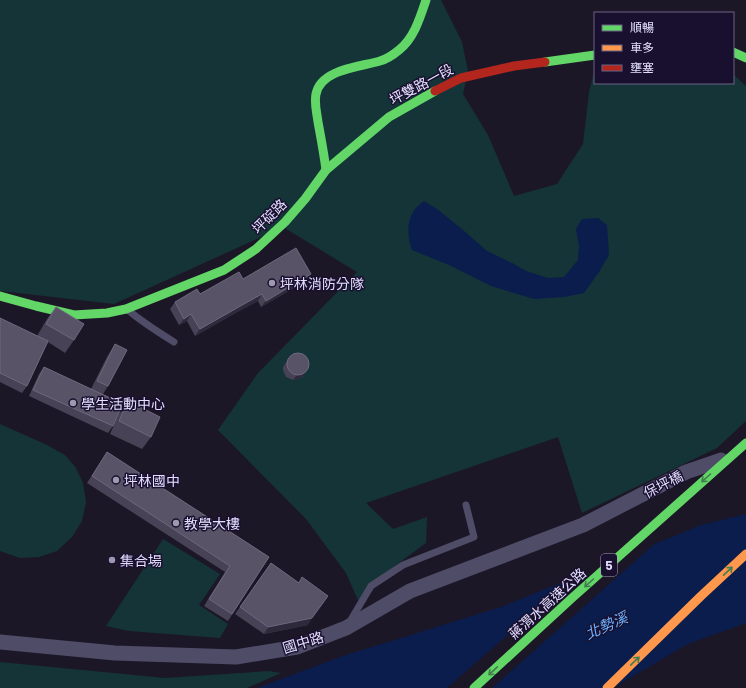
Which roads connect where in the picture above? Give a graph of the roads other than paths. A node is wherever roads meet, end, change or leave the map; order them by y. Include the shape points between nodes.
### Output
1 (426, 0) edge
2 (734, 52) edge
3 (594, 54) edge
4 (746, 58) edge
5 (326, 170) junction
6 (0, 296) edge
7 (126, 309) junction
8 (174, 342) dead end
9 (746, 443) edge
10 (746, 452) edge
11 (466, 504) dead end
12 (583, 525) joint
13 (746, 554) edge
14 (346, 628) junction
15 (0, 642) edge
16 (474, 688) edge
17 (607, 688) edge

1 - 5 main road via 417,25 407,42 394,54 381,61 337,72 320,84 316,105
2 - 4 main road
3 - 5 main road, 坪雙路一段 via 514,66 461,78 389,117
5 - 7 main road, 坪碇路 via 285,222 256,248 224,270
6 - 7 main road, 坪碇路 via 74,315
7 - 8 lane
9 -> 16 main road, 蔣渭水高速公路 / 5
10 - 12 street, 保坪橋 via 686,472
11 - 14 lane via 474,537 402,565 371,586
12 - 14 street, 國中路 via 410,590
17 -> 13 main road
14 - 15 street, 國中路 via 297,647 236,657 115,653

